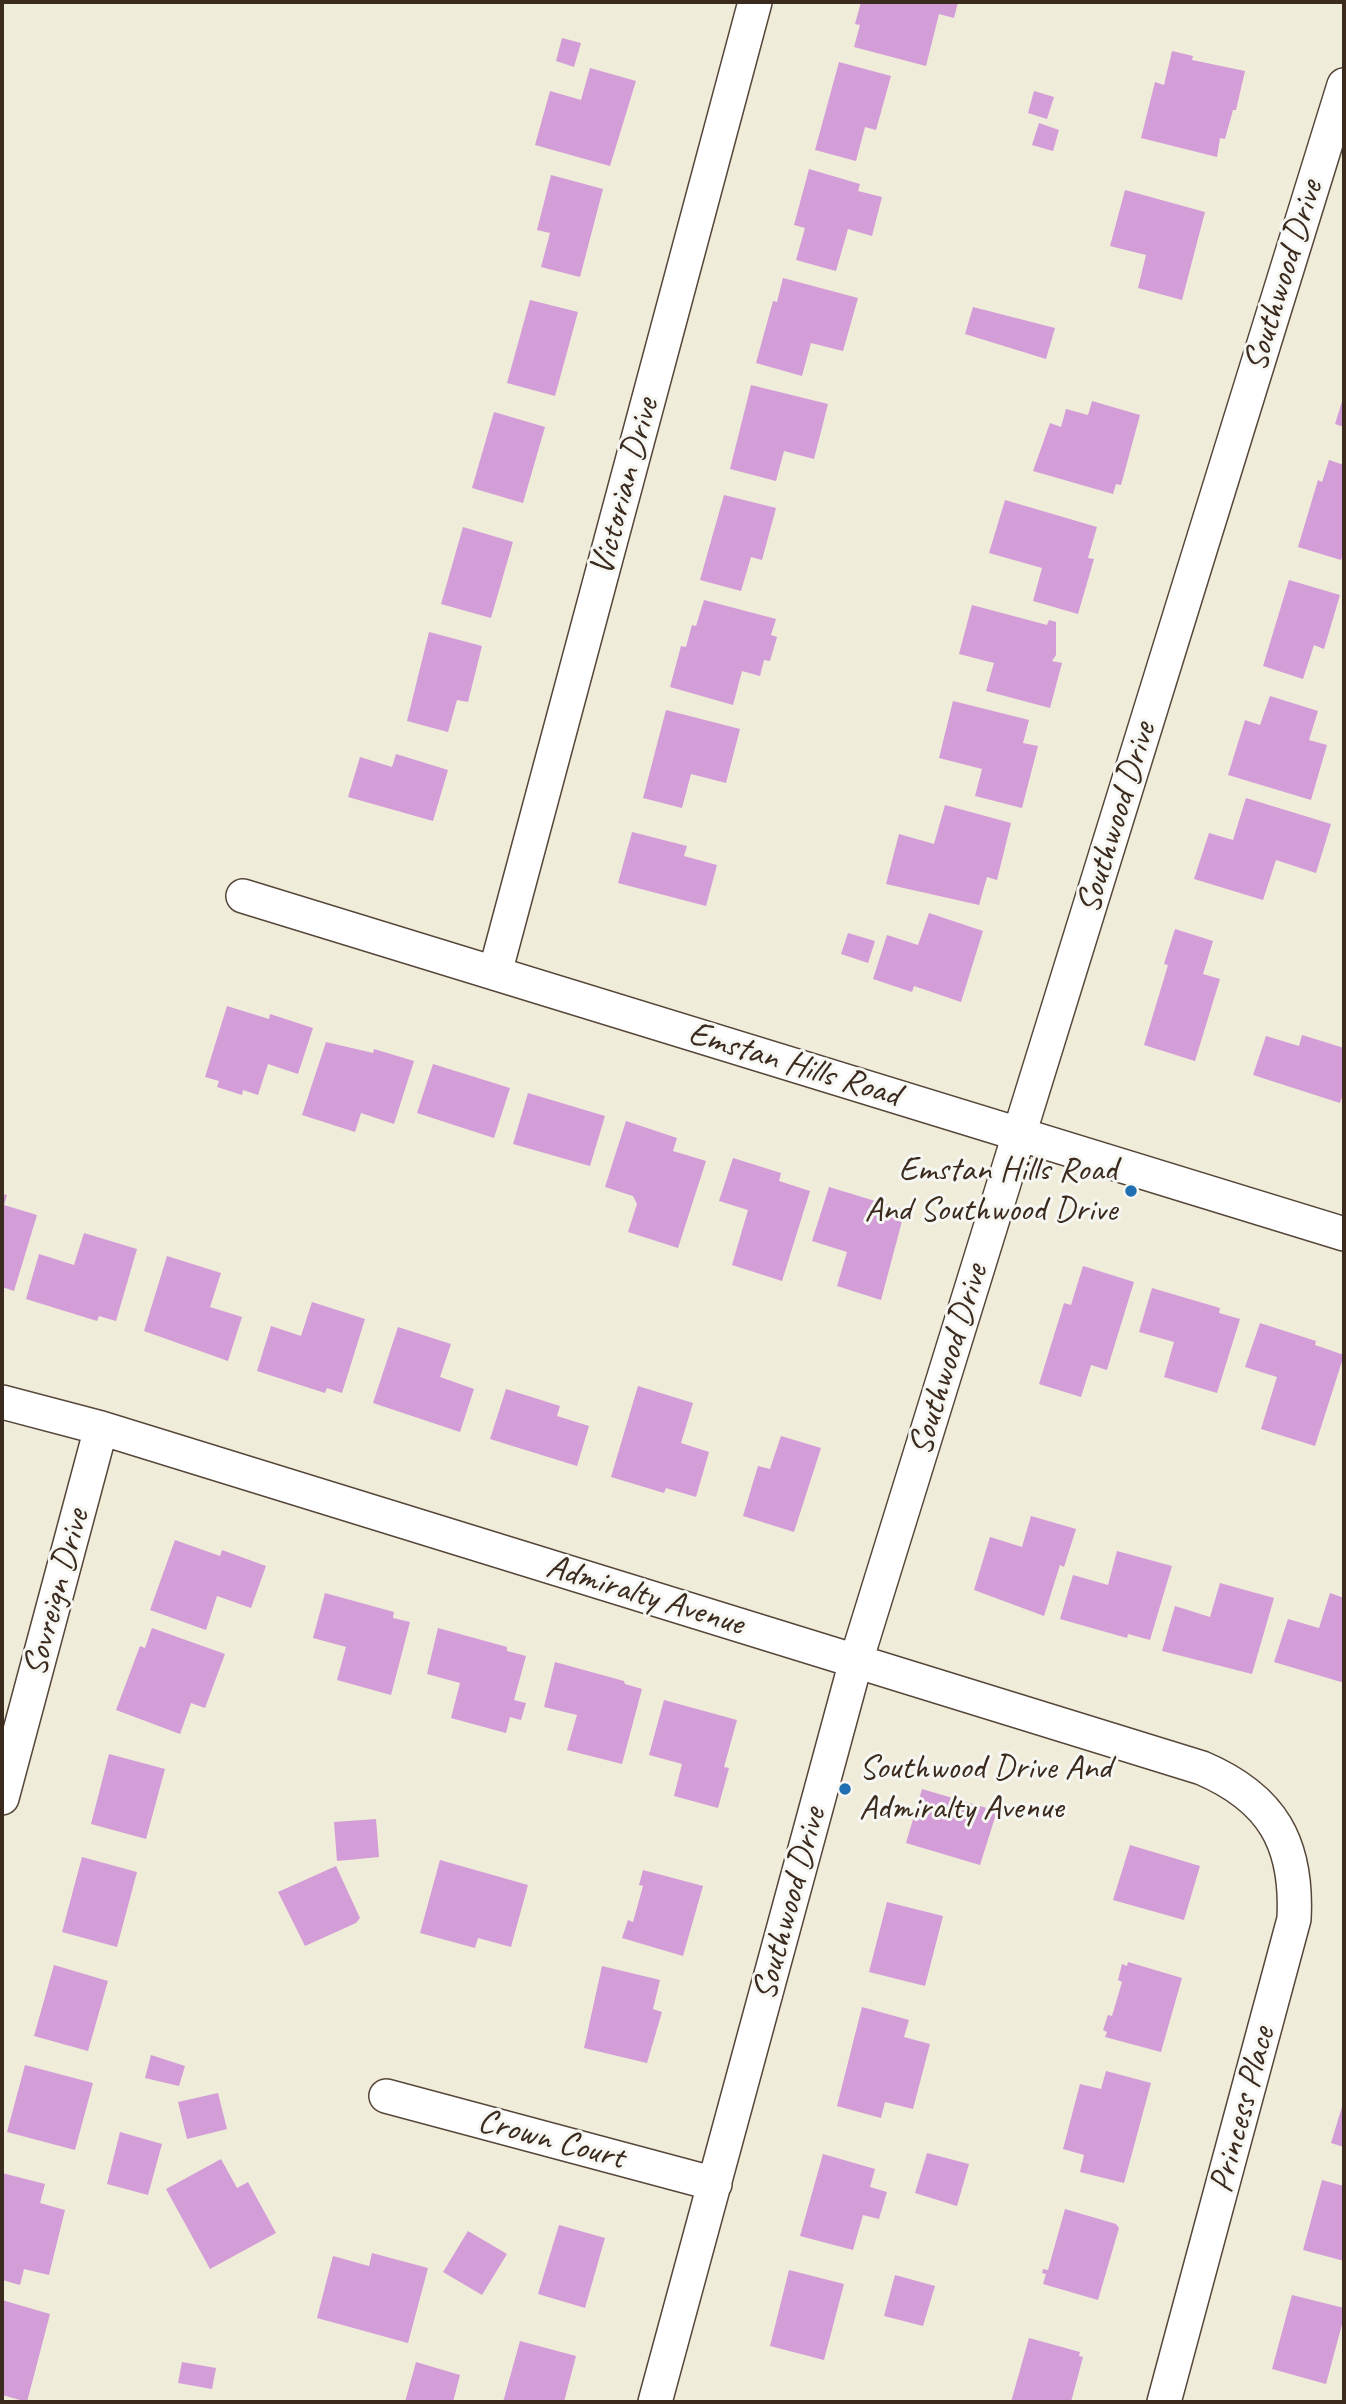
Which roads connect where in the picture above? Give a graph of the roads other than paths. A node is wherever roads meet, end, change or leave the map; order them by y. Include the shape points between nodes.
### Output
1 (755, 2) edge
2 (1344, 85) edge
3 (243, 896) dead end
4 (495, 973) junction
5 (1020, 1134) junction
6 (1344, 1234) edge
7 (2, 1402) edge
8 (101, 1428) junction
9 (856, 1661) junction
10 (2, 1798) edge
11 (1272, 1819) joint
12 (386, 2096) dead end
13 (715, 2185) junction
14 (656, 2402) edge
15 (1164, 2402) edge

1 - 4 street, Victorian Drive
2 - 5 street, Southwood Drive
3 - 4 street, Emstan Hills Road
4 - 5 street, Emstan Hills Road
5 - 6 street, Emstan Hills Road
5 - 9 street, Southwood Drive
7 - 8 street, Admiralty Avenue
8 - 9 street, Admiralty Avenue
8 - 10 street, Sovreign Drive
9 - 11 street, Admiralty Avenue via 1202,1768 1230,1780
9 - 13 street, Southwood Drive
11 - 15 street, Princess Place via 1288,1850 1296,1884 1294,1919
12 - 13 street, Crown Court
13 - 14 street, Southwood Drive

